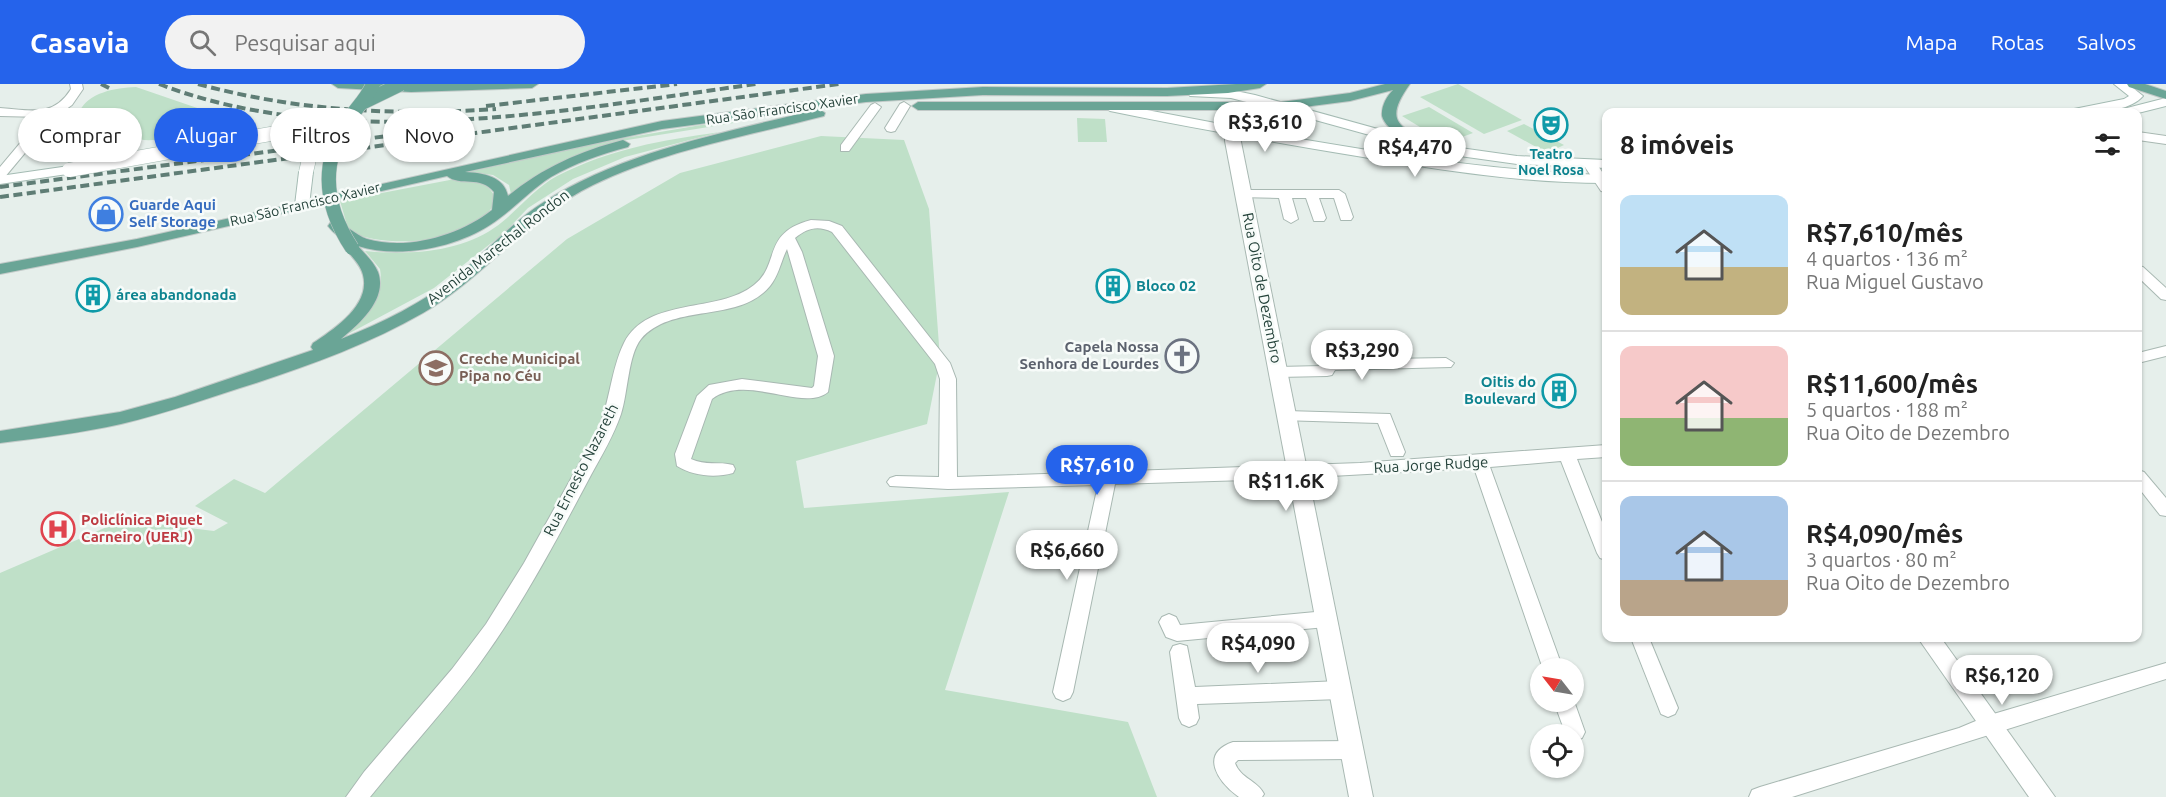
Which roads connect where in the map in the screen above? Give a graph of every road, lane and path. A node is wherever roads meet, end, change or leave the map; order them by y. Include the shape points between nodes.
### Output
1 (76, 84) edge
2 (339, 84) edge
3 (364, 84) edge
4 (373, 84) edge
5 (392, 84) edge
6 (401, 84) edge
7 (532, 84) edge
8 (1260, 84) edge
9 (1361, 84) edge
10 (1402, 84) edge
11 (2120, 84) edge
12 (2133, 84) edge
13 (1227, 86) edge
14 (1167, 92) junction
15 (2166, 95) edge
16 (1350, 98) junction
17 (2166, 102) edge
18 (356, 104) junction
19 (904, 106) junction
20 (1281, 106) junction
21 (875, 107) junction
22 (1110, 107) junction
23 (60, 108) edge
24 (2096, 108) edge
25 (2142, 108) edge
26 (827, 111) junction
27 (0, 112) edge
28 (18, 113) edge
29 (1300, 117) junction
30 (1324, 118) junction
31 (891, 129) dead end
32 (1232, 132) junction
33 (2142, 137) edge
34 (2166, 140) edge
35 (1304, 143) junction
36 (845, 148) dead end
37 (1431, 148) junction
38 (18, 155) edge
39 (1590, 164) junction
40 (1602, 164) edge
41 (0, 178) edge
42 (1602, 179) edge
43 (411, 180) junction
44 (1602, 182) edge
45 (1243, 194) junction
46 (1285, 194) junction
47 (1311, 194) junction
48 (302, 205) junction
49 (499, 211) junction
50 (1346, 217) dead end
51 (1319, 218) dead end
52 (1291, 219) dead end
53 (788, 238) junction
54 (0, 269) edge
55 (2142, 274) edge
56 (2166, 296) edge
57 (2166, 351) edge
58 (2142, 357) edge
59 (1446, 363) dead end
60 (289, 366) junction
61 (1278, 372) junction
62 (1286, 416) junction
63 (0, 437) edge
64 (1396, 452) dead end
65 (1567, 455) junction
66 (1602, 457) edge
67 (1480, 462) junction
68 (727, 469) dead end
69 (1298, 473) junction
70 (1108, 478) junction
71 (2142, 481) edge
72 (896, 482) dead end
73 (948, 483) junction
74 (2166, 510) edge
75 (1602, 543) edge
76 (1326, 619) junction
77 (1169, 622) dead end
78 (1642, 642) edge
79 (1932, 642) edge
80 (1180, 652) dead end
81 (1548, 658) edge
82 (2166, 671) edge
83 (1340, 690) junction
84 (1063, 692) dead end
85 (1186, 696) junction
86 (1668, 708) dead end
87 (1189, 718) dead end
88 (1990, 724) junction
89 (1352, 750) junction
90 (1253, 794) dead end
91 (357, 797) edge
92 (1361, 797) edge
93 (1760, 797) edge
94 (2043, 797) edge

1 - 23 street via 68,103
2 - 7 main road via 436,88
3 - 18 main road
4 - 18 main road, bridge
5 - 18 main road, bridge
6 - 18 main road, bridge
8 - 13 main road
9 - 16 main road
10 - 16 main road
10 - 37 main road via 1388,103 1388,116 1400,131
11 - 24 main road via 2137,96 2135,99
12 - 15 main road
13 - 14 main road
14 - 20 main road, Rua São Francisco Xavier via 1231,94
14 - 43 main road, Rua São Francisco Xavier via 983,91 830,102 628,132
16 - 20 main road
17 - 25 main road
18 - 49 main road, bridge via 328,148 324,184 332,218 340,232 366,244 399,246 440,241 485,222
18 - 60 main road, bridge via 335,144 327,182 337,225 371,274 373,287 359,313 328,341
19 - 21 main road, Rua São Francisco Xavier
19 - 22 main road, Rua São Francisco Xavier
19 - 31 street
20 - 22 main road
20 - 30 main road, Rua São Francisco Xavier
21 - 26 main road, Rua São Francisco Xavier
21 - 36 street
22 - 32 main road, Rua São Francisco Xavier
26 - 49 main road via 645,139 603,150 546,174
26 - 60 main road, Avenida Marechal Rondon via 647,158 588,182 547,206 461,280 418,309
27 - 28 street
29 - 30 main road
29 - 32 main road via 1244,121
29 - 35 main road via 1287,127
30 - 37 main road, Rua São Francisco Xavier
32 - 35 main road, Rua São Francisco Xavier
32 - 45 main road, Rua Oito de Dezembro
33 - 34 street
35 - 44 main road, Rua São Francisco Xavier via 1368,156
37 - 39 main road, Rua São Francisco Xavier via 1517,160
38 - 41 street
39 - 40 main road, Rua São Francisco Xavier
39 - 42 main road
41 - 48 main road, bridge via 69,170 293,130 314,138
43 - 48 main road, Rua São Francisco Xavier
43 - 49 main road via 485,178 503,193
45 - 46 street
45 - 61 main road, Rua Oito de Dezembro
46 - 47 street
46 - 52 street
47 - 50 street via 1340,195
47 - 51 street
48 - 54 main road, Rua São Francisco Xavier
53 - 68 street via 826,356 822,387 815,394 741,385 710,391 682,454 683,462 699,470
53 - 73 street via 813,223 837,229 942,363 948,379
53 - 91 street, Rua Ernesto Nazareth via 779,251 773,273 760,288 716,308 669,318 637,335 629,350 612,415 520,583 474,657
55 - 56 street
57 - 58 street
59 - 61 street via 1330,365 1327,371
60 - 63 main road, Avenida Marechal Rondon via 120,418
61 - 62 main road, Rua Oito de Dezembro
62 - 64 street via 1384,418
62 - 69 main road, Rua Oito de Dezembro
65 - 66 street, Rua Jorge Rudge
65 - 67 street, Rua Jorge Rudge
65 - 75 street
67 - 69 street, Rua Jorge Rudge
67 - 81 street
69 - 70 street, Rua Jorge Rudge
69 - 76 main road, Rua Oito de Dezembro
70 - 73 street, Rua Jorge Rudge
70 - 84 street
71 - 74 street
72 - 73 street, Rua Jorge Rudge
76 - 77 street via 1177,633
76 - 83 main road, Rua Oito de Dezembro
78 - 86 street
79 - 88 main road
80 - 85 street
82 - 88 street
83 - 85 street
83 - 89 main road, Rua Oito de Dezembro
85 - 87 street
88 - 93 street via 1963,736
88 - 94 main road
89 - 90 street via 1233,751 1224,762 1231,780
89 - 92 main road, Rua Oito de Dezembro

